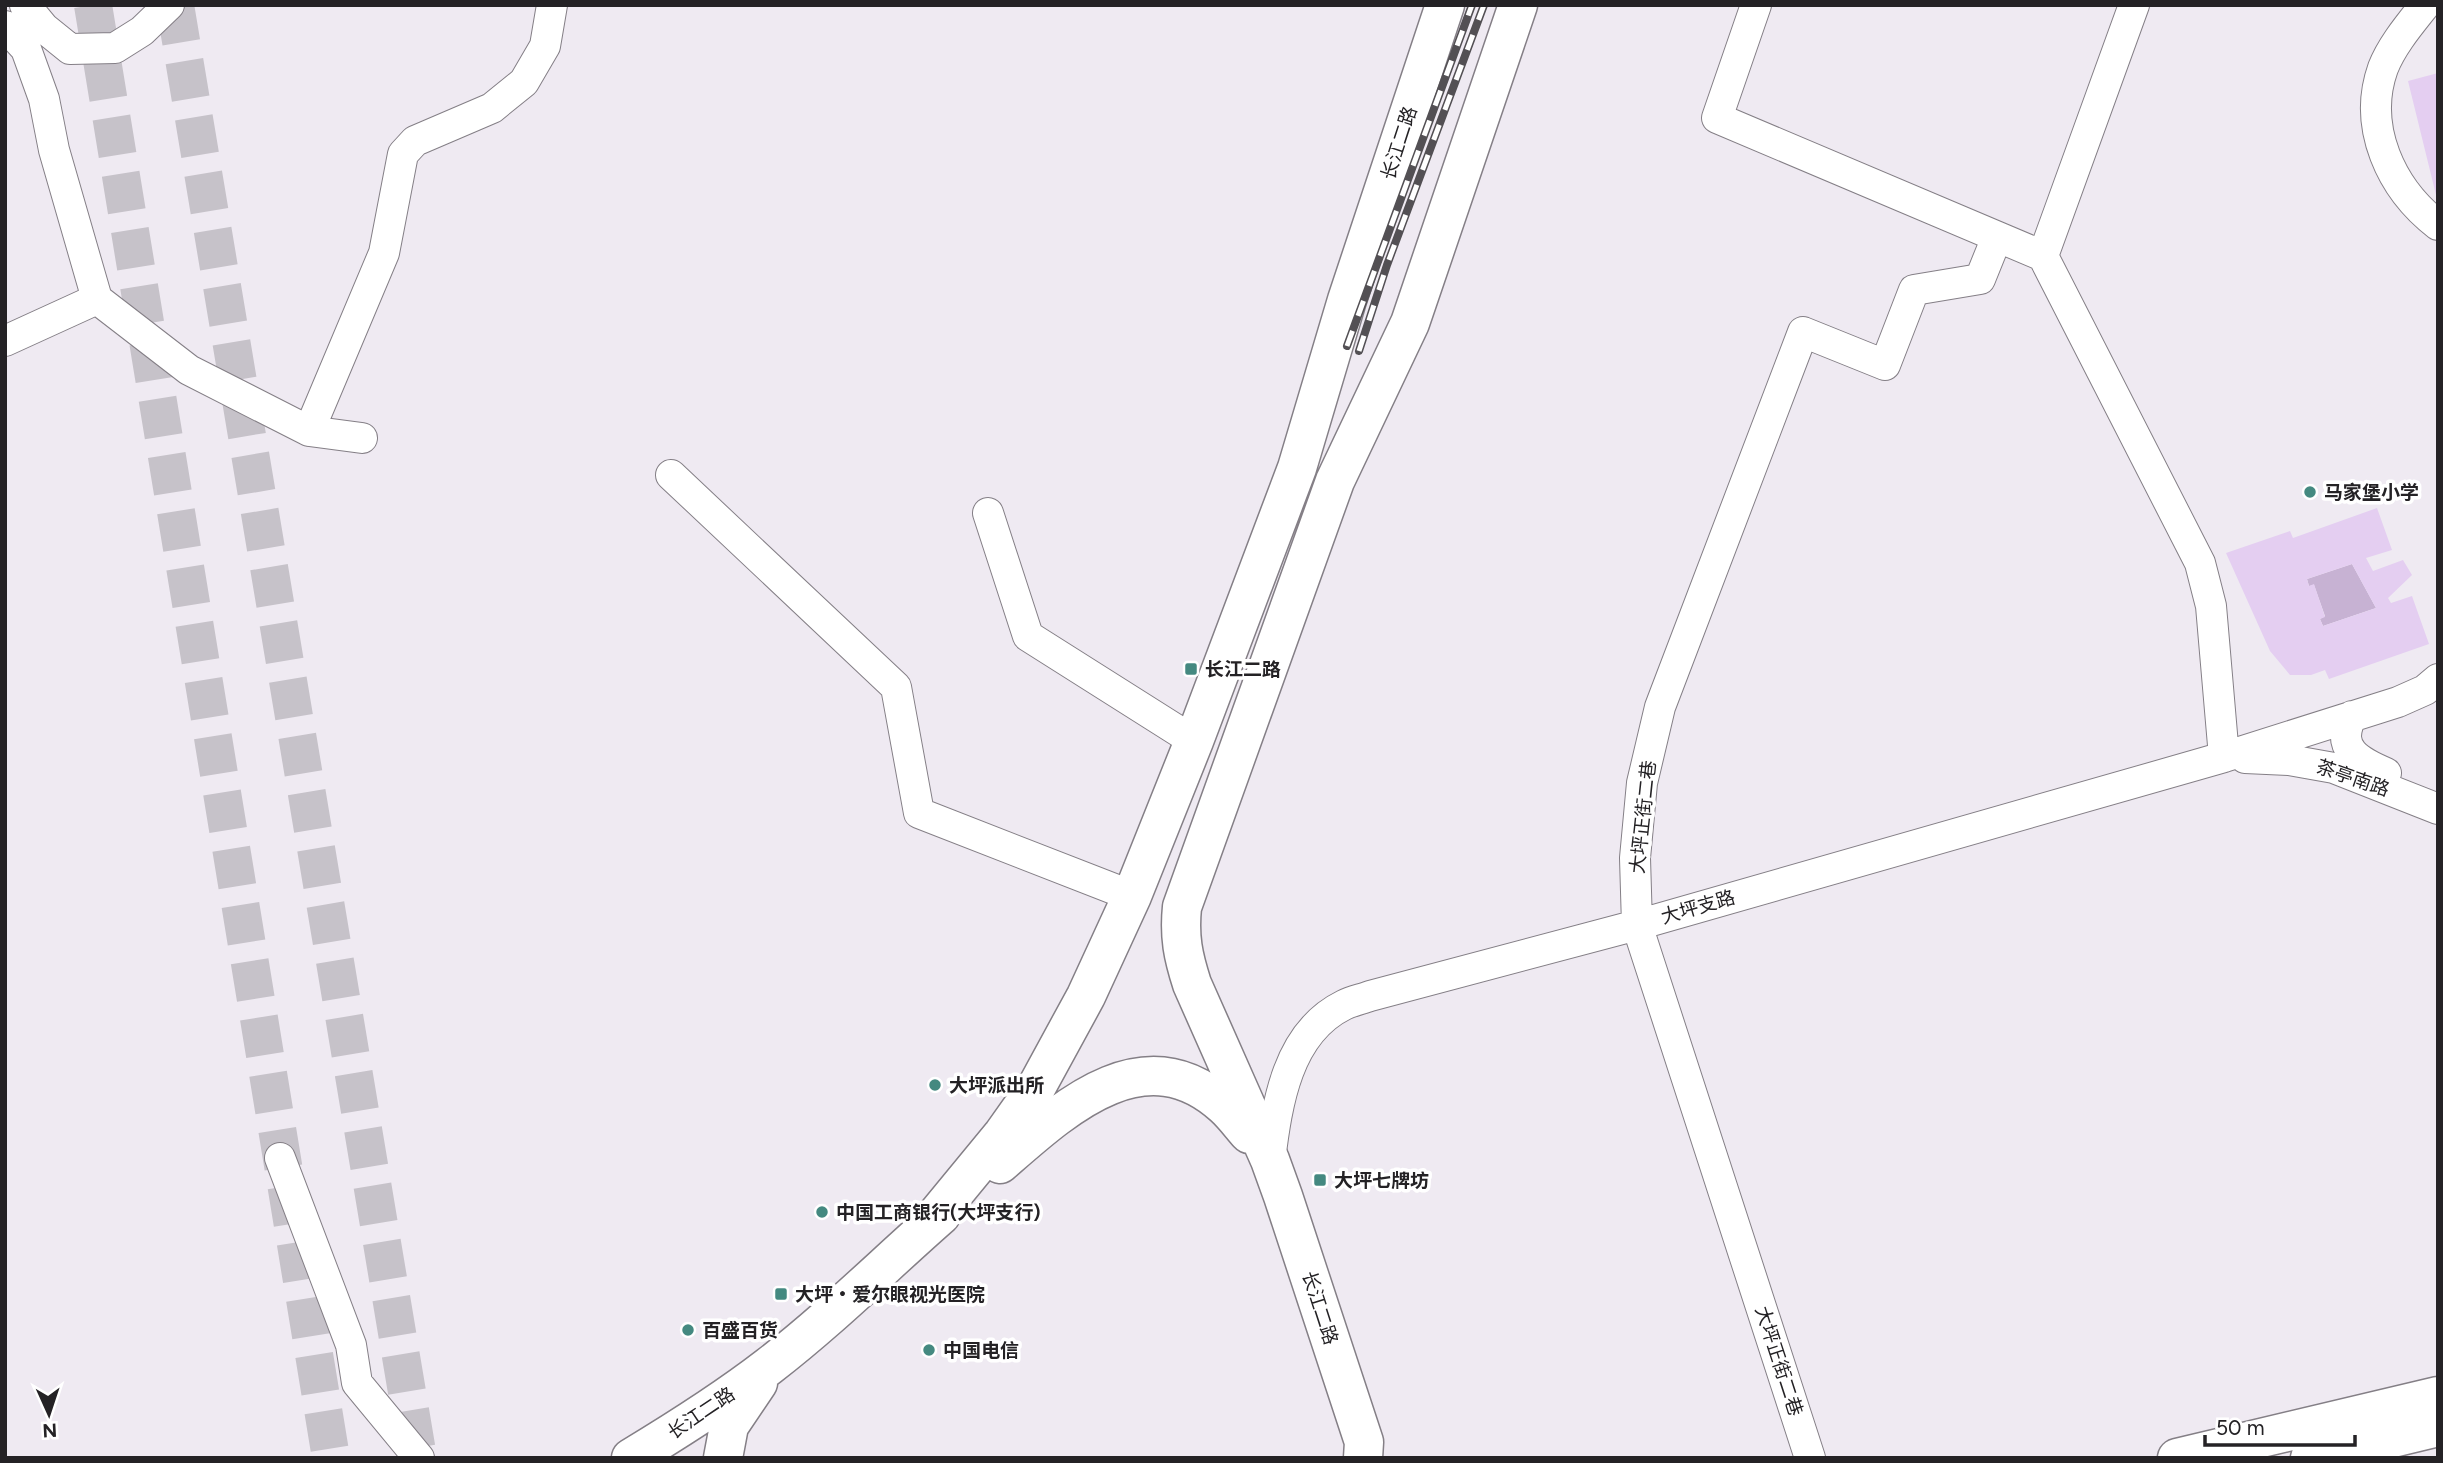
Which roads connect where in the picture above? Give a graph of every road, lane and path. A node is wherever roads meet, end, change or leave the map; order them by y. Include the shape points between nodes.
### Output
1 (25, 5) edge
2 (169, 5) edge
3 (552, 5) edge
4 (1445, 5) edge
5 (1518, 5) edge
6 (1756, 5) edge
7 (2134, 5) edge
8 (2425, 5) edge
9 (5, 26) edge
10 (2438, 225) edge
11 (1997, 237) junction
12 (2043, 256) junction
13 (97, 299) junction
14 (5, 341) edge
15 (309, 430) junction
16 (362, 438) dead end
17 (671, 475) dead end
18 (988, 513) dead end
19 (2438, 679) edge
20 (2352, 716) junction
21 (1194, 741) junction
22 (2224, 757) junction
23 (2438, 795) edge
24 (2438, 809) edge
25 (1132, 896) junction
26 (1637, 925) junction
27 (280, 1158) dead end
28 (1270, 1160) junction
29 (923, 1230) junction
30 (769, 1366) junction
31 (2438, 1396) edge
32 (2438, 1427) edge
33 (1366, 1452) edge
34 (419, 1458) edge
35 (631, 1458) edge
36 (723, 1458) edge
37 (1810, 1458) edge
38 (2177, 1458) edge
39 (2310, 1458) edge

1 - 2 street via 70,49 115,48 142,31
3 - 15 street via 545,46 524,82 492,107 415,141 403,154 384,253
4 - 21 main road, 长江二路 via 1347,300 1297,468
5 - 28 main road, 长江二路 via 1410,323 1335,481 1182,907 1179,933 1192,984
6 - 11 street via 1717,118
7 - 12 street
8 - 10 street via 2384,67 2376,120 2392,173 2406,196
9 - 13 street via 26,49 44,100
11 - 12 street
11 - 26 street, 大坪正街二巷 via 1980,279 1914,290 1885,365 1803,331 1660,707 1642,783 1635,858
12 - 22 street via 2200,564 2211,606
13 - 14 street
13 - 15 street via 189,370
15 - 16 street
17 - 25 street via 896,687 919,813
18 - 21 street via 1028,636
19 - 20 street, 大坪支路 via 2398,702
20 - 22 street, 大坪支路
20 - 23 street via 2345,738 2356,757
21 - 25 main road, 长江二路
22 - 24 street, 茶亭南路 via 2334,768
22 - 26 street, 大坪支路
25 - 29 main road, 长江二路 via 1086,996 1037,1086 1003,1135
26 - 28 street, 大坪支路 via 1344,1005 1322,1021 1291,1065 1276,1110
26 - 37 street, 大坪正街二巷
27 - 34 street via 351,1345 357,1382
28 - 29 main road, 长江二路 via 1226,1107 1208,1093 1166,1077 1141,1077 1089,1093 1058,1114
28 - 33 main road, 长江二路
29 - 30 main road, 长江二路
30 - 35 main road, 长江二路
30 - 36 main road, 长江二路 via 729,1426
31 - 38 main road
32 - 39 main road

